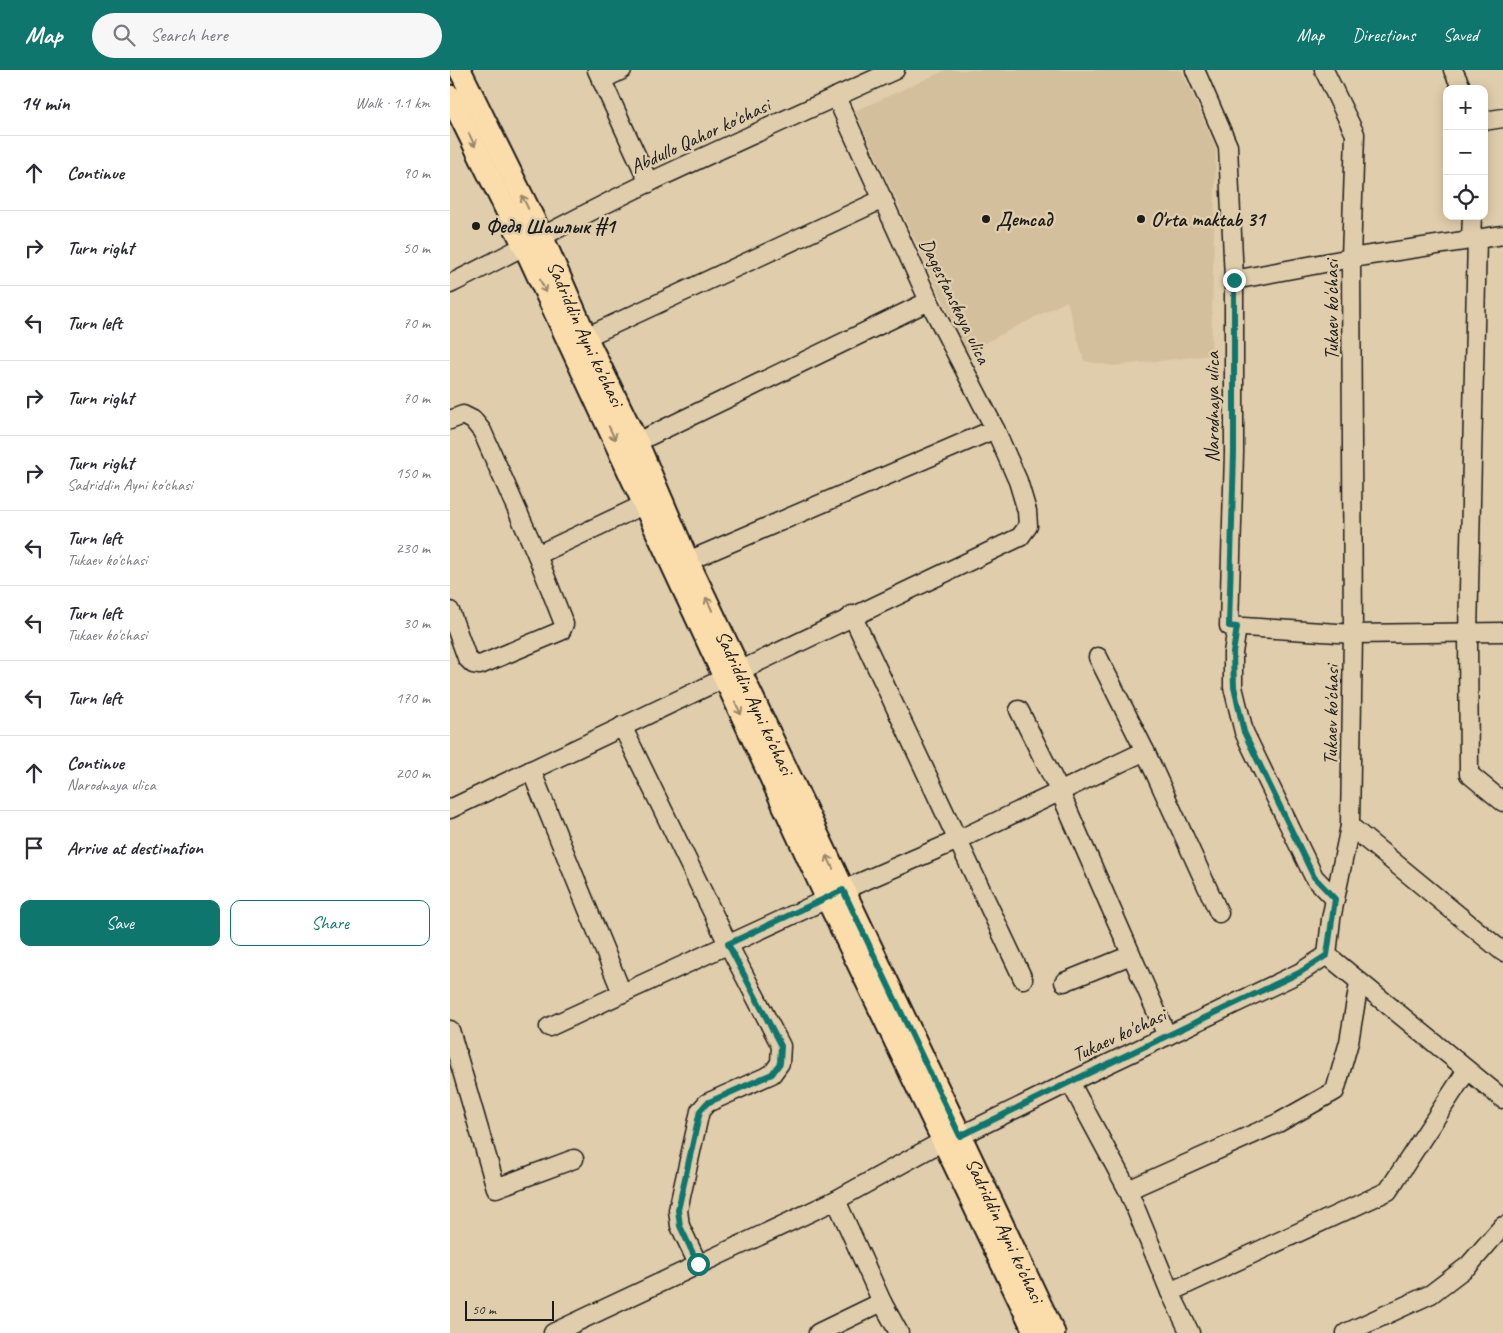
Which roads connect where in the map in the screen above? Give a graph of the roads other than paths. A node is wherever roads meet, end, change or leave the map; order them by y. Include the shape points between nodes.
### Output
1 (460, 70) edge
2 (622, 70) edge
3 (895, 70) edge
4 (1195, 70) edge
5 (1324, 70) edge
6 (1453, 70) edge
7 (599, 75) edge
8 (1460, 85) edge
9 (450, 96) edge
10 (836, 97) junction
11 (1503, 118) edge
12 (1488, 120) edge
13 (649, 183) junction
14 (883, 199) junction
15 (1472, 220) edge
16 (1503, 234) edge
17 (1474, 239) junction
18 (533, 242) junction
19 (1351, 258) junction
20 (1234, 280) junction
21 (450, 284) edge
22 (930, 300) junction
23 (586, 337) junction
24 (450, 420) edge
25 (995, 429) junction
26 (638, 442) junction
27 (645, 504) junction
28 (537, 555) junction
29 (688, 561) junction
30 (450, 611) edge
31 (852, 615) junction
32 (1237, 627) junction
33 (1503, 632) edge
34 (1353, 634) junction
35 (1468, 634) junction
36 (1098, 657) dead end
37 (732, 674) junction
38 (1019, 710) dead end
39 (622, 726) junction
40 (1146, 751) junction
41 (531, 770) junction
42 (1060, 792) junction
43 (1503, 802) edge
44 (450, 809) edge
45 (1350, 826) junction
46 (958, 840) junction
47 (835, 894) junction
48 (1335, 899) junction
49 (1218, 913) dead end
50 (728, 944) junction
51 (1503, 952) edge
52 (1131, 955) junction
53 (1327, 955) junction
54 (1022, 979) dead end
55 (1064, 982) dead end
56 (1359, 983) junction
57 (622, 993) junction
58 (549, 1027) dead end
59 (450, 1030) edge
60 (1167, 1036) junction
61 (454, 1062) edge
62 (1467, 1070) junction
63 (1070, 1082) junction
64 (1503, 1099) edge
65 (952, 1139) junction
66 (574, 1160) dead end
67 (1128, 1190) junction
68 (836, 1200) junction
69 (1503, 1226) edge
70 (698, 1264) junction
71 (1170, 1292) junction
72 (882, 1302) junction
73 (554, 1333) edge
74 (818, 1333) edge
75 (899, 1333) edge
76 (1035, 1333) edge
77 (1054, 1333) edge
78 (1190, 1333) edge
79 (1346, 1333) edge

18 -> 1 main road, Sadriddin Ayni ko'chasi
2 - 7 street
3 - 10 street, Abdullo Qahor ko'chasi
4 - 20 street, Narodnaya ulica via 1228,146
5 - 19 street, Tukaev ko'chasi via 1355,134
6 - 8 street
7 - 13 street
9 -> 18 main road, Sadriddin Ayni ko'chasi
10 - 13 street, Abdullo Qahor ko'chasi
10 - 14 street, Dagestanskaya ulica
11 - 12 street
13 - 18 street, Abdullo Qahor ko'chasi
14 - 22 street, Dagestanskaya ulica
14 - 23 street
15 - 17 street
16 - 17 street
17 - 19 street
17 - 35 street
18 - 21 street, Abdullo Qahor ko'chasi
18 - 23 main road, Sadriddin Ayni ko'chasi
18 -> 27 main road, Sadriddin Ayni ko'chasi
19 - 20 street
19 - 34 street, Tukaev ko'chasi
20 - 32 street, Narodnaya ulica via 1229,626
22 - 25 street, Dagestanskaya ulica
22 - 26 street
23 - 26 main road, Sadriddin Ayni ko'chasi
24 - 28 street via 463,414 473,420 482,432
25 - 29 street
25 - 31 street, Dagestanskaya ulica via 1027,511 1028,526 1020,537
26 - 29 main road, Sadriddin Ayni ko'chasi
27 - 28 street
27 - 37 main road, Sadriddin Ayni ko'chasi
28 - 30 street via 562,615 564,624 561,630 480,664 473,664 467,658
37 -> 29 main road, Sadriddin Ayni ko'chasi
31 - 37 street
31 - 46 street
32 - 34 street
32 - 48 street via 1233,653 1234,687 1244,732 1314,877
33 - 35 street
34 - 35 street
34 - 45 street, Tukaev ko'chasi
35 - 43 street via 1469,774
36 - 40 street
37 - 39 street
37 - 47 main road, Sadriddin Ayni ko'chasi
38 - 42 street
39 - 41 street
39 - 50 street
40 - 42 street
40 - 49 street
41 - 44 street
41 - 57 street
42 - 46 street
42 - 52 street
45 - 48 street, Tukaev ko'chasi
45 - 51 street
46 - 47 street
46 - 54 street
47 - 50 street
47 - 65 main road, Sadriddin Ayni ko'chasi
48 - 53 street, Tukaev ko'chasi
50 - 57 street
50 - 70 street via 781,1046 780,1063 772,1074 707,1103 700,1111 678,1210 680,1226
52 - 55 street
52 - 60 street
53 - 56 street
53 - 60 street, Tukaev ko'chasi via 1299,973
56 - 62 street
56 - 67 street via 1349,1042 1335,1091 1278,1123
57 - 58 street
59 - 61 street
60 - 63 street, Tukaev ko'chasi
61 - 66 street via 496,1188
62 - 64 street
62 - 71 street via 1388,1191
63 - 65 street, Tukaev ko'chasi
63 - 67 street
65 - 68 street, Tukaev ko'chasi
65 - 76 main road, Sadriddin Ayni ko'chasi
65 - 77 main road, Sadriddin Ayni ko'chasi
67 - 71 street
68 - 70 street, Tukaev ko'chasi
68 - 72 street
69 - 79 street via 1469,1265 1431,1294
70 - 73 street, Tukaev ko'chasi
71 - 78 street
72 - 74 street
72 - 75 street

